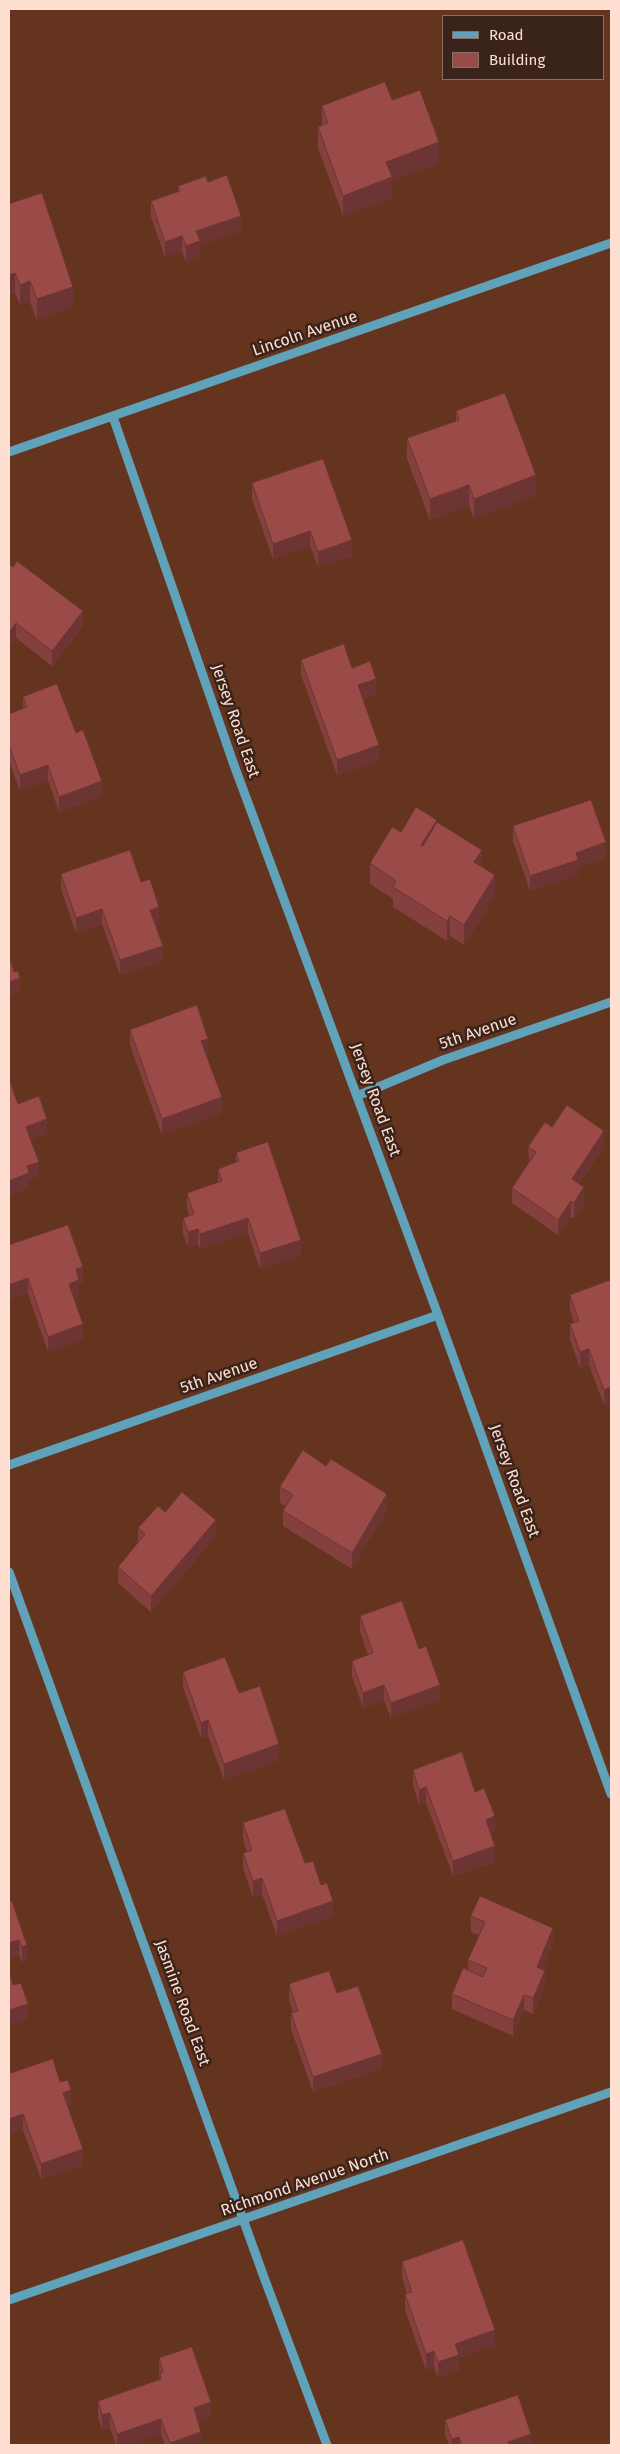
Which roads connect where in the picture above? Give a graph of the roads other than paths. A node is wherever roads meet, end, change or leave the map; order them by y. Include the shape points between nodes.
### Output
1 (611, 243) edge
2 (113, 417) junction
3 (9, 452) edge
4 (611, 1002) edge
5 (357, 1096) junction
6 (438, 1315) junction
7 (9, 1465) edge
8 (9, 1572) edge
9 (611, 1794) edge
10 (611, 2092) edge
11 (245, 2220) junction
12 (9, 2300) edge
13 (327, 2445) edge

1 - 2 street, Lincoln Avenue
2 - 3 street, Lincoln Avenue
2 - 5 street, Jersey Road East via 234,765
4 - 5 street, 5th Avenue via 443,1060
5 - 6 street, Jersey Road East
6 - 7 street, 5th Avenue
6 - 9 street, Jersey Road East
8 - 11 street, Jasmine Road East
10 - 11 street, Richmond Avenue North
11 - 12 street, Richmond Avenue North
11 - 13 street, Jasmine Road East

